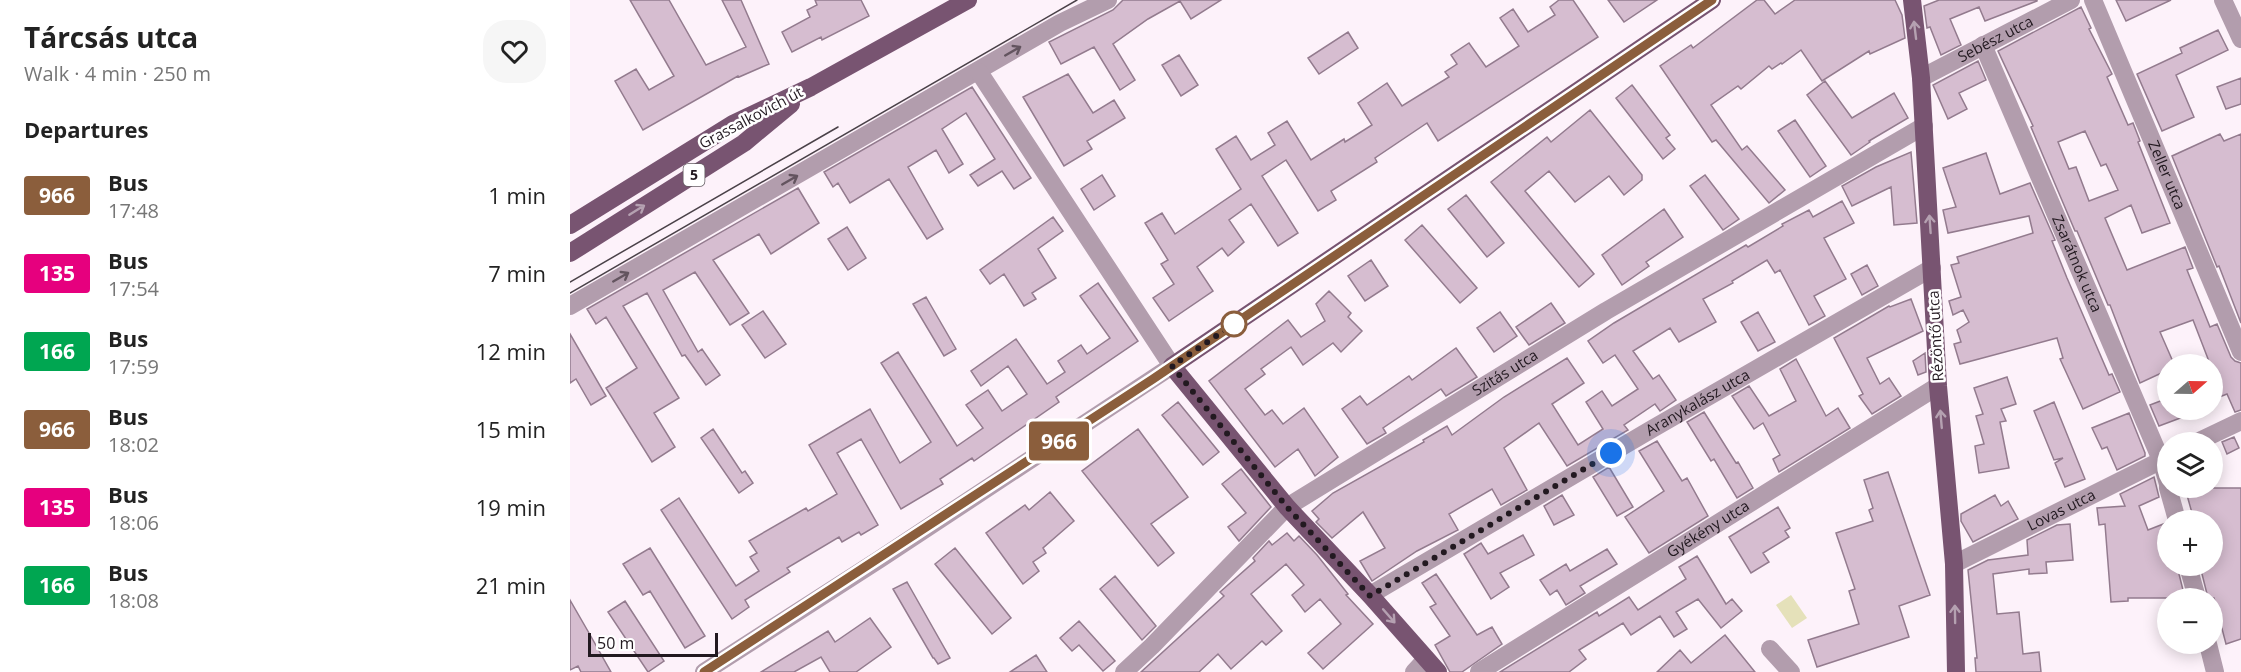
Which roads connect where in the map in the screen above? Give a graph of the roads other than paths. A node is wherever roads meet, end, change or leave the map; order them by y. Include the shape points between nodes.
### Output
1 (968, 0) edge
2 (1108, 0) edge
3 (1712, 0) edge
4 (1912, 0) edge
5 (2071, 0) edge
6 (2092, 0) edge
7 (2223, 0) edge
8 (941, 6) edge
9 (2241, 39) edge
10 (1983, 45) junction
11 (979, 72) junction
12 (1921, 78) junction
13 (811, 87) junction
14 (1924, 126) junction
15 (570, 225) edge
16 (570, 253) edge
17 (1932, 268) junction
18 (570, 306) edge
19 (2241, 352) edge
20 (1172, 366) junction
21 (1938, 386) junction
22 (2241, 420) edge
23 (2217, 432) edge
24 (2157, 442) edge
25 (2157, 462) edge
26 (1287, 507) junction
27 (1954, 564) junction
28 (1370, 596) junction
29 (1770, 649) dead end
30 (2210, 654) edge
31 (1426, 668) edge
32 (704, 672) edge
33 (1124, 672) edge
34 (1479, 672) edge
35 (1791, 672) edge
36 (1956, 672) edge
37 (2215, 672) edge

1 - 8 main road, Grassalkovich út / 5
11 -> 2 street
3 - 20 main road
12 -> 4 main road, Rézöntő utca
5 - 10 street, Sebész utca
6 - 19 street, Zeller utca
7 - 9 street
8 - 13 main road, Grassalkovich út / 5
10 - 12 street, Sebész utca
10 - 24 street, Zsarátnok utca
18 -> 11 street
11 - 20 street
12 - 14 main road, Rézöntő utca
13 - 15 main road, Grassalkovich út / 5 via 733,124
16 -> 13 main road, Grassalkovich út / 5 via 744,143
17 -> 14 main road, Rézöntő utca
14 - 26 street, Szitás utca via 1606,311
17 - 21 main road, Rézöntő utca
17 - 28 street, Aranykalász utca
20 - 26 main road
20 - 32 street
27 -> 21 main road, Rézöntő utca
21 - 34 street, Gyékény utca
22 - 23 street
25 - 27 street, Lovas utca
26 - 28 main road
26 - 33 street, Szitás utca
36 -> 27 main road, Rézöntő utca
28 -> 31 main road
29 - 35 street
30 - 37 street

